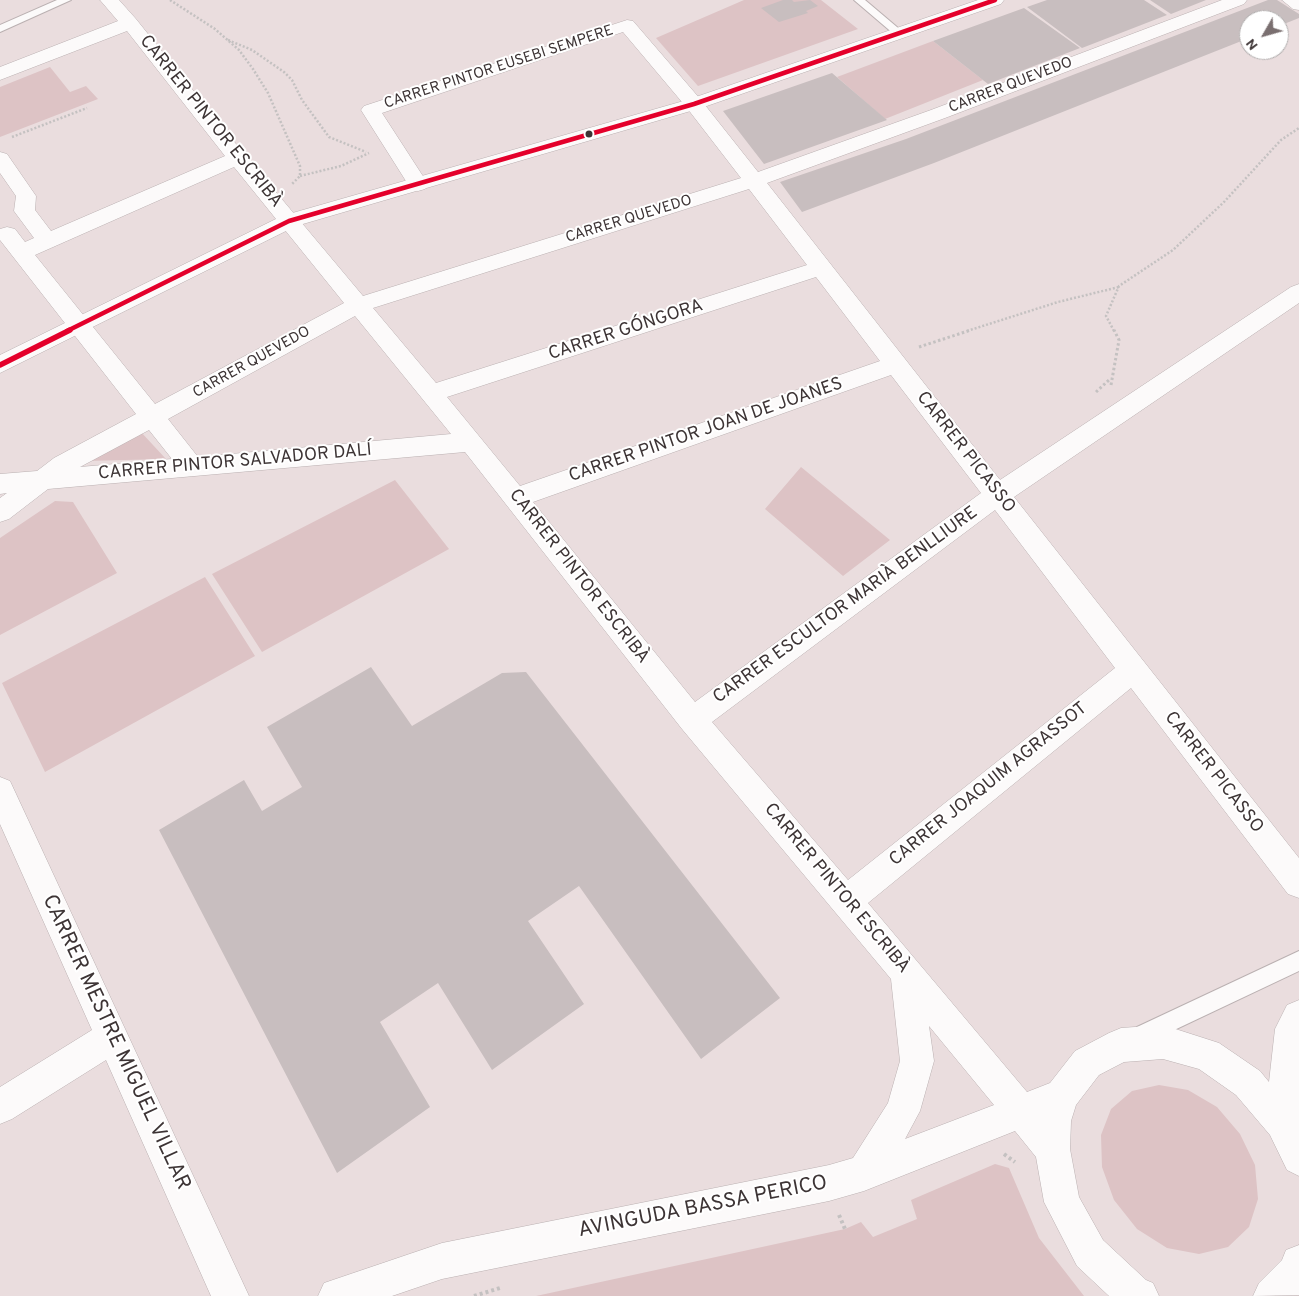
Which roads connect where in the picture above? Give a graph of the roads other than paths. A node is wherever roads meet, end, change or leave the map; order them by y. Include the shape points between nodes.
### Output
1 (66, 0) edge
2 (109, 0) edge
3 (859, 0) edge
4 (995, 0) edge
5 (1238, 0) edge
6 (1291, 0) edge
7 (1299, 5) edge
8 (130, 23) junction
9 (627, 26) joint
10 (0, 29) edge
11 (899, 34) junction
12 (0, 74) edge
13 (694, 104) junction
14 (0, 158) edge
15 (237, 158) junction
16 (753, 181) junction
17 (418, 184) junction
18 (289, 221) junction
19 (33, 224) junction
20 (4, 235) edge
21 (47, 241) junction
22 (22, 252) junction
23 (821, 268) junction
24 (1299, 292) edge
25 (358, 305) junction
26 (80, 325) junction
27 (892, 359) junction
28 (0, 365) edge
29 (431, 393) junction
30 (152, 417) junction
31 (471, 442) junction
32 (191, 466) junction
33 (41, 482) junction
34 (0, 484) edge
35 (997, 495) junction
36 (516, 498) junction
37 (0, 512) edge
38 (1133, 670) junction
39 (692, 720) junction
40 (0, 791) edge
41 (1299, 883) edge
42 (846, 901) junction
43 (1299, 961) edge
44 (906, 972) junction
45 (1299, 1017) edge
46 (112, 1037) junction
47 (1121, 1045) junction
48 (1062, 1096) junction
49 (0, 1107) edge
50 (1021, 1113) junction
51 (1282, 1123) junction
52 (1052, 1150) junction
53 (1299, 1158) edge
54 (864, 1173) junction
55 (1299, 1263) edge
56 (230, 1296) edge
57 (337, 1296) edge
58 (1140, 1296) edge
59 (1272, 1296) edge

1 - 10 lane
2 - 8 street, CARRER PINTOR ESCRIBÀ
3 - 11 lane
4 - 11 street
5 - 16 street, CARRER QUEVEDO
6 - 7 street
8 - 12 street
8 - 15 street, CARRER PINTOR ESCRIBÀ
9 - 13 street, CARRER PICASSO
9 - 17 street, CARRER PINTOR EUSEBI SEMPERE via 371,110
11 - 13 street
13 - 16 street, CARRER PICASSO
13 - 17 street
14 - 19 street via 26,196 24,211
15 - 18 street, CARRER PINTOR ESCRIBÀ
15 - 21 street
16 - 23 street, CARRER PICASSO
16 - 25 street, CARRER QUEVEDO
17 - 18 street
18 - 25 street, CARRER PINTOR ESCRIBÀ
18 - 26 street
19 - 20 street
19 - 21 street
20 - 22 street
21 - 22 street
22 - 26 street
23 - 27 street, CARRER PICASSO
23 - 29 street, CARRER GÓNGORA
24 - 35 street, CARRER ESCULTOR MARIÀ BENLLIURE
25 - 29 street, CARRER PINTOR ESCRIBÀ
25 - 30 street, CARRER QUEVEDO
26 - 28 street
26 - 30 street
27 - 35 street, CARRER PICASSO
27 - 36 street, CARRER PINTOR JOAN DE JOANES
29 - 31 street, CARRER PINTOR ESCRIBÀ
30 - 32 street
30 - 33 street, CARRER QUEVEDO via 63,465
31 - 32 street, CARRER PINTOR SALVADOR DALÍ
31 - 36 street, CARRER PINTOR ESCRIBÀ
32 - 33 street, CARRER PINTOR SALVADOR DALÍ
33 - 34 street, CARRER PINTOR SALVADOR DALÍ
33 - 37 street, CARRER QUEVEDO
35 - 38 street, CARRER PICASSO
35 - 39 street, CARRER ESCULTOR MARIÀ BENLLIURE
36 - 39 street, CARRER PINTOR ESCRIBÀ
38 - 41 street, CARRER PICASSO
38 - 42 street, CARRER JOAQUIM AGRASSOT
39 - 42 street, CARRER PINTOR ESCRIBÀ
40 - 46 street, CARRER MESTRE MIGUEL VILLAR
42 - 44 street, CARRER PINTOR ESCRIBÀ
43 - 47 lane
44 - 50 street, CARRER PINTOR ESCRIBÀ
44 - 54 street via 917,1061 903,1110
45 - 51 street via 1292,1029
46 - 49 street
46 - 56 street, CARRER MESTRE MIGUEL VILLAR
47 - 48 street via 1087,1064
47 - 51 street via 1163,1042 1207,1055 1248,1083
48 - 50 street, AVINGUDA BASSA PERICO
48 - 52 street via 1054,1122
50 - 52 street, CARRER PINTOR ESCRIBÀ
50 - 54 street, AVINGUDA BASSA PERICO
51 - 53 street
52 - 58 street via 1062,1202 1090,1253
54 - 57 street, AVINGUDA BASSA PERICO via 829,1184 442,1261
55 - 59 street via 1297,1271

